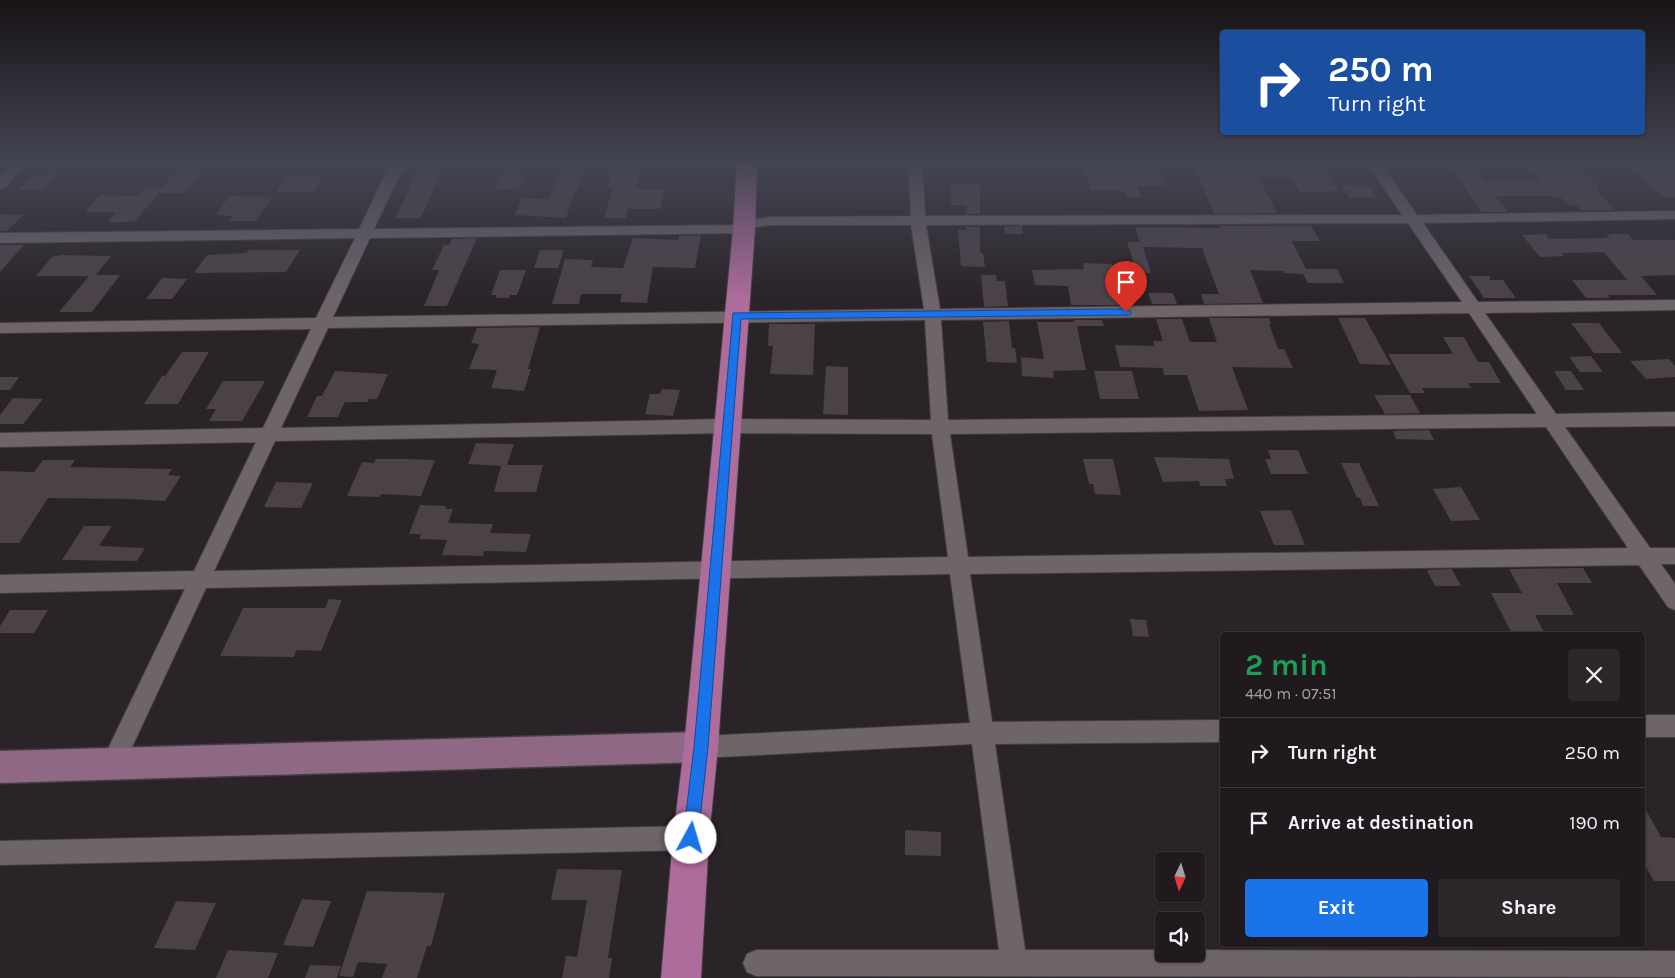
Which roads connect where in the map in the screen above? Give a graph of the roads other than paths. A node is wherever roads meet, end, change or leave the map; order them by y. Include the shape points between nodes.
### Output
1 (376, 209) edge
2 (745, 209) edge
3 (917, 209) edge
4 (1405, 209) edge
5 (1675, 215) edge
6 (1412, 219) junction
7 (918, 221) junction
8 (744, 227) junction
9 (364, 234) junction
10 (0, 238) edge
11 (1675, 305) edge
12 (1473, 308) junction
13 (933, 315) junction
14 (736, 316) junction
15 (322, 322) junction
16 (0, 328) edge
17 (1675, 419) edge
18 (1551, 420) junction
19 (727, 426) junction
20 (940, 427) junction
21 (269, 434) junction
22 (0, 440) edge
23 (1644, 556) junction
24 (1675, 556) edge
25 (960, 566) junction
26 (715, 569) junction
27 (200, 580) junction
28 (0, 584) edge
29 (1675, 601) edge
30 (1645, 726) edge
31 (1675, 726) edge
32 (1220, 731) edge
33 (983, 733) junction
34 (701, 747) junction
35 (112, 765) junction
36 (0, 766) edge
37 (691, 838) junction
38 (0, 852) edge
39 (756, 963) dead end
40 (1014, 964) junction
41 (1675, 964) edge
42 (681, 978) edge

1 - 9 street
2 - 8 main road
3 - 7 street
4 - 6 street
5 - 6 street
6 - 7 street
6 - 12 street
7 - 8 street via 772,221
7 - 13 street
8 - 9 street
8 - 14 main road
9 - 10 street
9 - 15 street
11 - 12 street
12 - 13 street
12 - 18 street
13 - 14 street
13 - 20 street
14 - 15 street
14 - 19 main road
15 - 16 street
15 - 21 street
17 - 18 street
18 - 20 street
18 - 23 street
19 - 20 street
19 - 21 street
19 - 26 main road
20 - 25 street
21 - 22 street
21 - 27 street
23 - 24 street
23 - 25 street
23 - 29 street
25 - 26 street
25 - 33 street
26 - 27 street
26 - 34 main road
27 - 28 street
27 - 35 street
30 - 31 street
32 - 33 street
33 - 34 street
33 - 40 street
34 - 35 main road
34 - 37 main road
35 - 36 main road
37 - 38 street
37 - 42 main road
39 - 40 street
40 - 41 street

